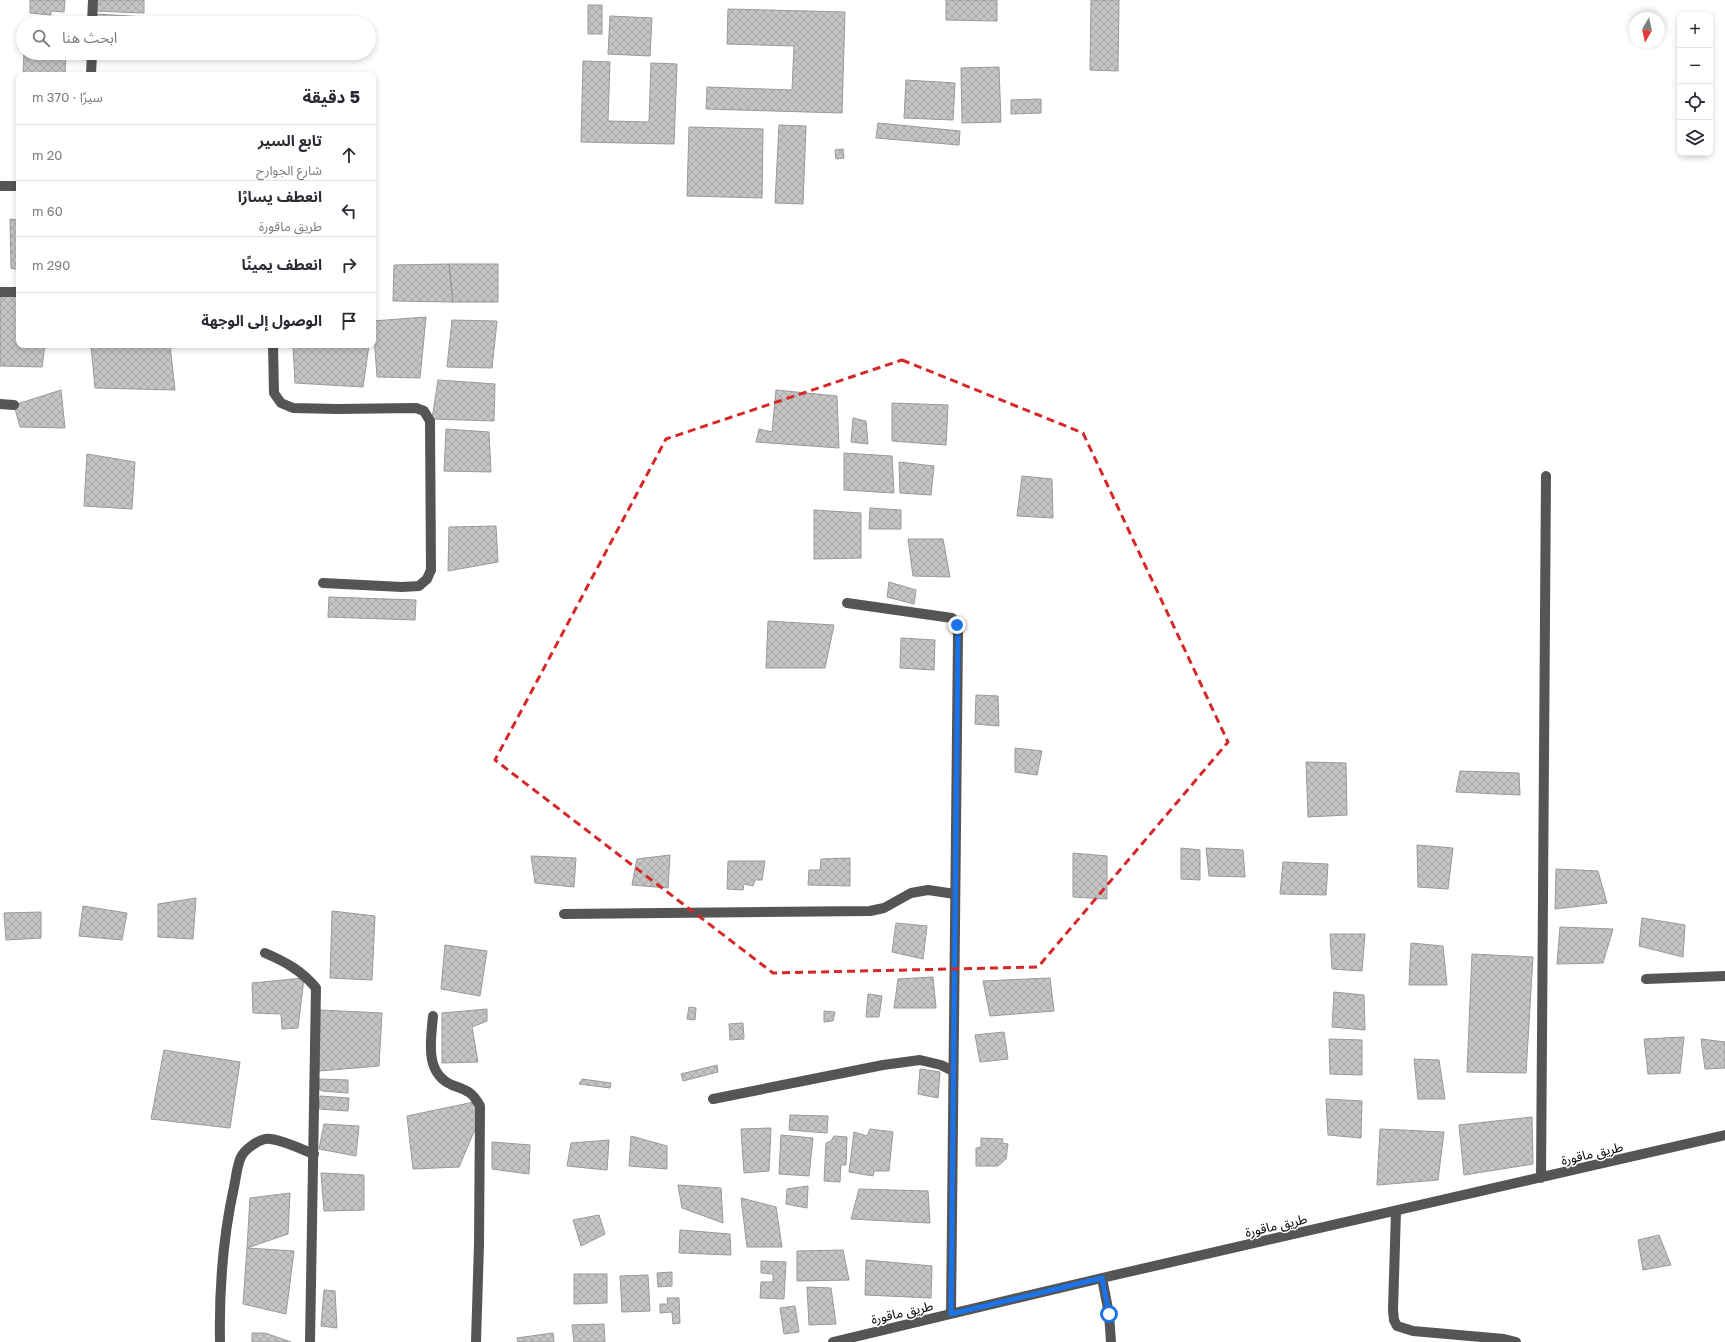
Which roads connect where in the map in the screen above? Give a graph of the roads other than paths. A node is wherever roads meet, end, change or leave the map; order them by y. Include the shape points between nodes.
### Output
1 (93, 0) edge
2 (92, 16) edge
3 (92, 60) edge
4 (91, 72) edge
5 (0, 186) edge
6 (16, 186) edge
7 (0, 292) edge
8 (16, 292) edge
9 (273, 348) edge
10 (0, 404) edge
11 (14, 405) dead end
12 (1546, 476) dead end
13 (323, 583) dead end
14 (847, 603) dead end
15 (955, 894) junction
16 (564, 914) dead end
17 (265, 953) dead end
18 (1725, 976) edge
19 (1646, 979) dead end
20 (432, 1016) dead end
21 (953, 1071) junction
22 (713, 1099) dead end
23 (1725, 1135) edge
24 (314, 1154) junction
25 (1540, 1178) junction
26 (1396, 1210) junction
27 (1102, 1278) junction
28 (951, 1314) junction
29 (1434, 1338) edge
30 (220, 1342) edge
31 (310, 1342) edge
32 (476, 1342) edge
33 (833, 1342) edge
34 (1111, 1342) edge
35 (1516, 1342) edge

1 - 2 street
3 - 4 street
5 - 6 street
7 - 8 street
9 - 13 street via 274,393 281,403 293,408 416,408 424,411 430,421 431,570 427,579 419,586 402,587
10 - 11 street
12 - 25 street
14 - 15 street via 952,618 957,625
15 - 16 street via 928,890 912,893 884,908 870,911
15 - 21 street
17 - 24 street via 306,976 316,988
18 - 19 street
20 - 32 street via 430,1059 438,1075 444,1081 469,1091 480,1106
21 - 22 street via 941,1064 920,1060
21 - 28 street
23 - 25 street, طريق ماقورة
24 - 30 street via 266,1138 255,1143 241,1156 225,1238
24 - 31 street
25 - 26 street, طريق ماقورة
26 - 27 street, طريق ماقورة
26 - 29 street via 1394,1320 1397,1326 1403,1329
27 - 28 street, طريق ماقورة
27 - 34 street
28 - 33 street, طريق ماقورة
29 - 35 street via 1504,1339

